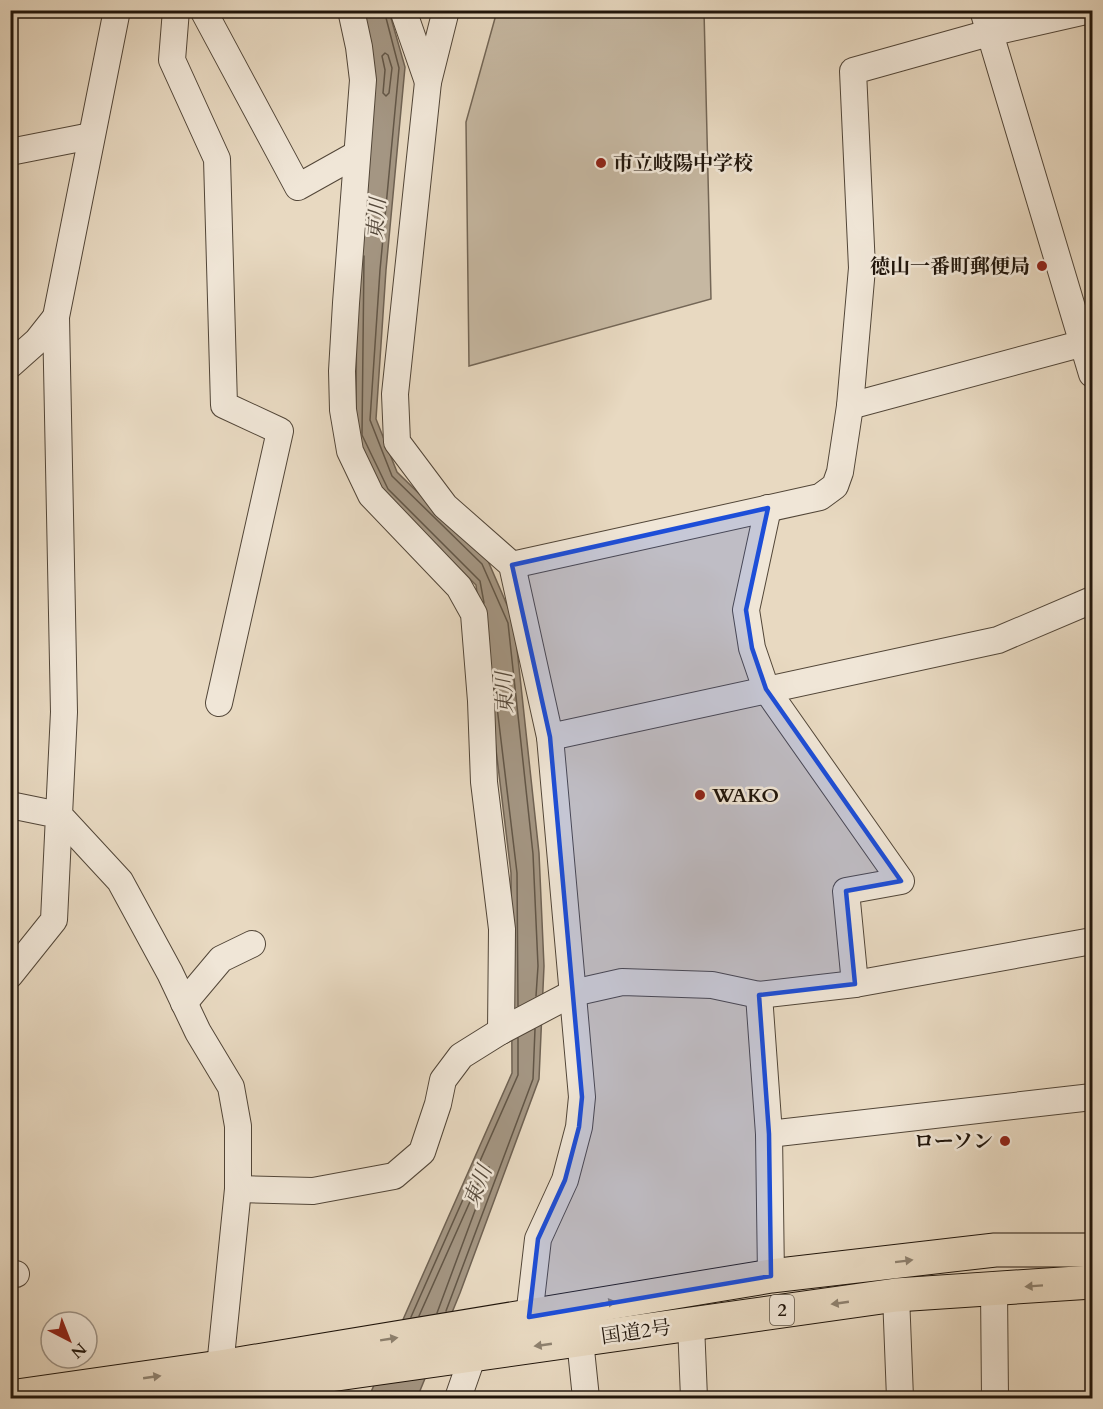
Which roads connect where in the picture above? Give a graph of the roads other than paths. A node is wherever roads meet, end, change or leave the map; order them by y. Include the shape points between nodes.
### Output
1 (117, 10) edge
2 (176, 10) edge
3 (203, 10) edge
4 (351, 10) edge
5 (403, 10) edge
6 (446, 10) edge
7 (1090, 10) edge
8 (986, 22) edge
9 (428, 82) junction
10 (91, 136) junction
11 (10, 152) edge
12 (357, 154) junction
13 (56, 317) junction
14 (1084, 343) junction
15 (10, 365) edge
16 (1092, 374) edge
17 (850, 406) junction
18 (768, 508) junction
19 (512, 565) junction
20 (1092, 600) edge
21 (766, 689) junction
22 (219, 703) dead end
23 (550, 737) junction
24 (10, 805) edge
25 (59, 815) junction
26 (1092, 942) edge
27 (252, 944) dead end
28 (10, 975) edge
29 (855, 984) junction
30 (573, 993) junction
31 (759, 995) junction
32 (184, 1003) junction
33 (501, 1031) junction
34 (1092, 1096) edge
35 (769, 1134) junction
36 (238, 1189) junction
37 (1092, 1250) edge
38 (771, 1276) junction
39 (1092, 1282) edge
40 (994, 1288) junction
41 (896, 1295) junction
42 (529, 1317) junction
43 (691, 1323) junction
44 (476, 1340) junction
45 (580, 1340) junction
46 (331, 1362) junction
47 (220, 1367) junction
48 (10, 1397) edge
49 (181, 1398) edge
50 (458, 1398) edge
51 (586, 1398) edge
52 (694, 1398) edge
53 (900, 1398) edge
54 (995, 1398) edge

1 - 10 street
2 - 22 street via 172,60 217,159 224,405 280,430
3 - 12 street via 298,187
4 - 12 street via 363,80
5 - 9 street
6 - 9 street
7 - 8 street
8 - 14 street
8 - 17 street via 853,71 862,268
9 - 19 street via 395,394 397,442 445,506
10 - 11 street
10 - 13 street
12 - 33 street via 343,360 350,451 371,495 459,587 474,614 484,782 502,929
13 - 15 street
13 - 25 street via 64,712
14 - 16 street
14 - 17 street
17 - 18 street via 835,486 820,497
18 - 19 street
18 - 21 street via 746,610 752,648
19 - 23 street
20 - 21 street via 998,640
21 - 23 street
21 - 29 street via 901,881 846,891
23 - 30 street
24 - 25 street
25 - 28 street via 54,920
25 - 32 street via 120,881
26 - 29 street
27 - 32 street via 221,959
29 - 31 street
30 - 31 street via 622,982 712,986
30 - 33 street
30 - 42 street via 582,1097 579,1127 565,1180 538,1239
31 - 35 street
32 - 36 street via 231,1087 238,1126
33 - 36 street via 461,1056 443,1080 422,1152 394,1176 313,1191
34 - 35 street
35 - 38 street
36 - 47 street
38 -> 37 highway, 国道2号 / 2 via 995,1250
42 -> 38 highway, 国道2号 / 2
39 -> 40 highway, 国道2号 / 2
40 - 41 highway, 国道2号 / 2
40 - 54 street
41 -> 43 highway, 国道2号 / 2
41 - 53 street
42 - 44 highway, 2
43 - 45 highway, 国道2号 / 2
43 - 52 street
45 -> 44 highway, 国道2号 / 2
44 - 46 highway, 国道2号 / 2
44 - 50 street
45 - 51 street
46 - 47 highway, 国道2号 / 2
46 - 49 highway, 国道2号 / 2
48 -> 47 highway, 国道2号 / 2

